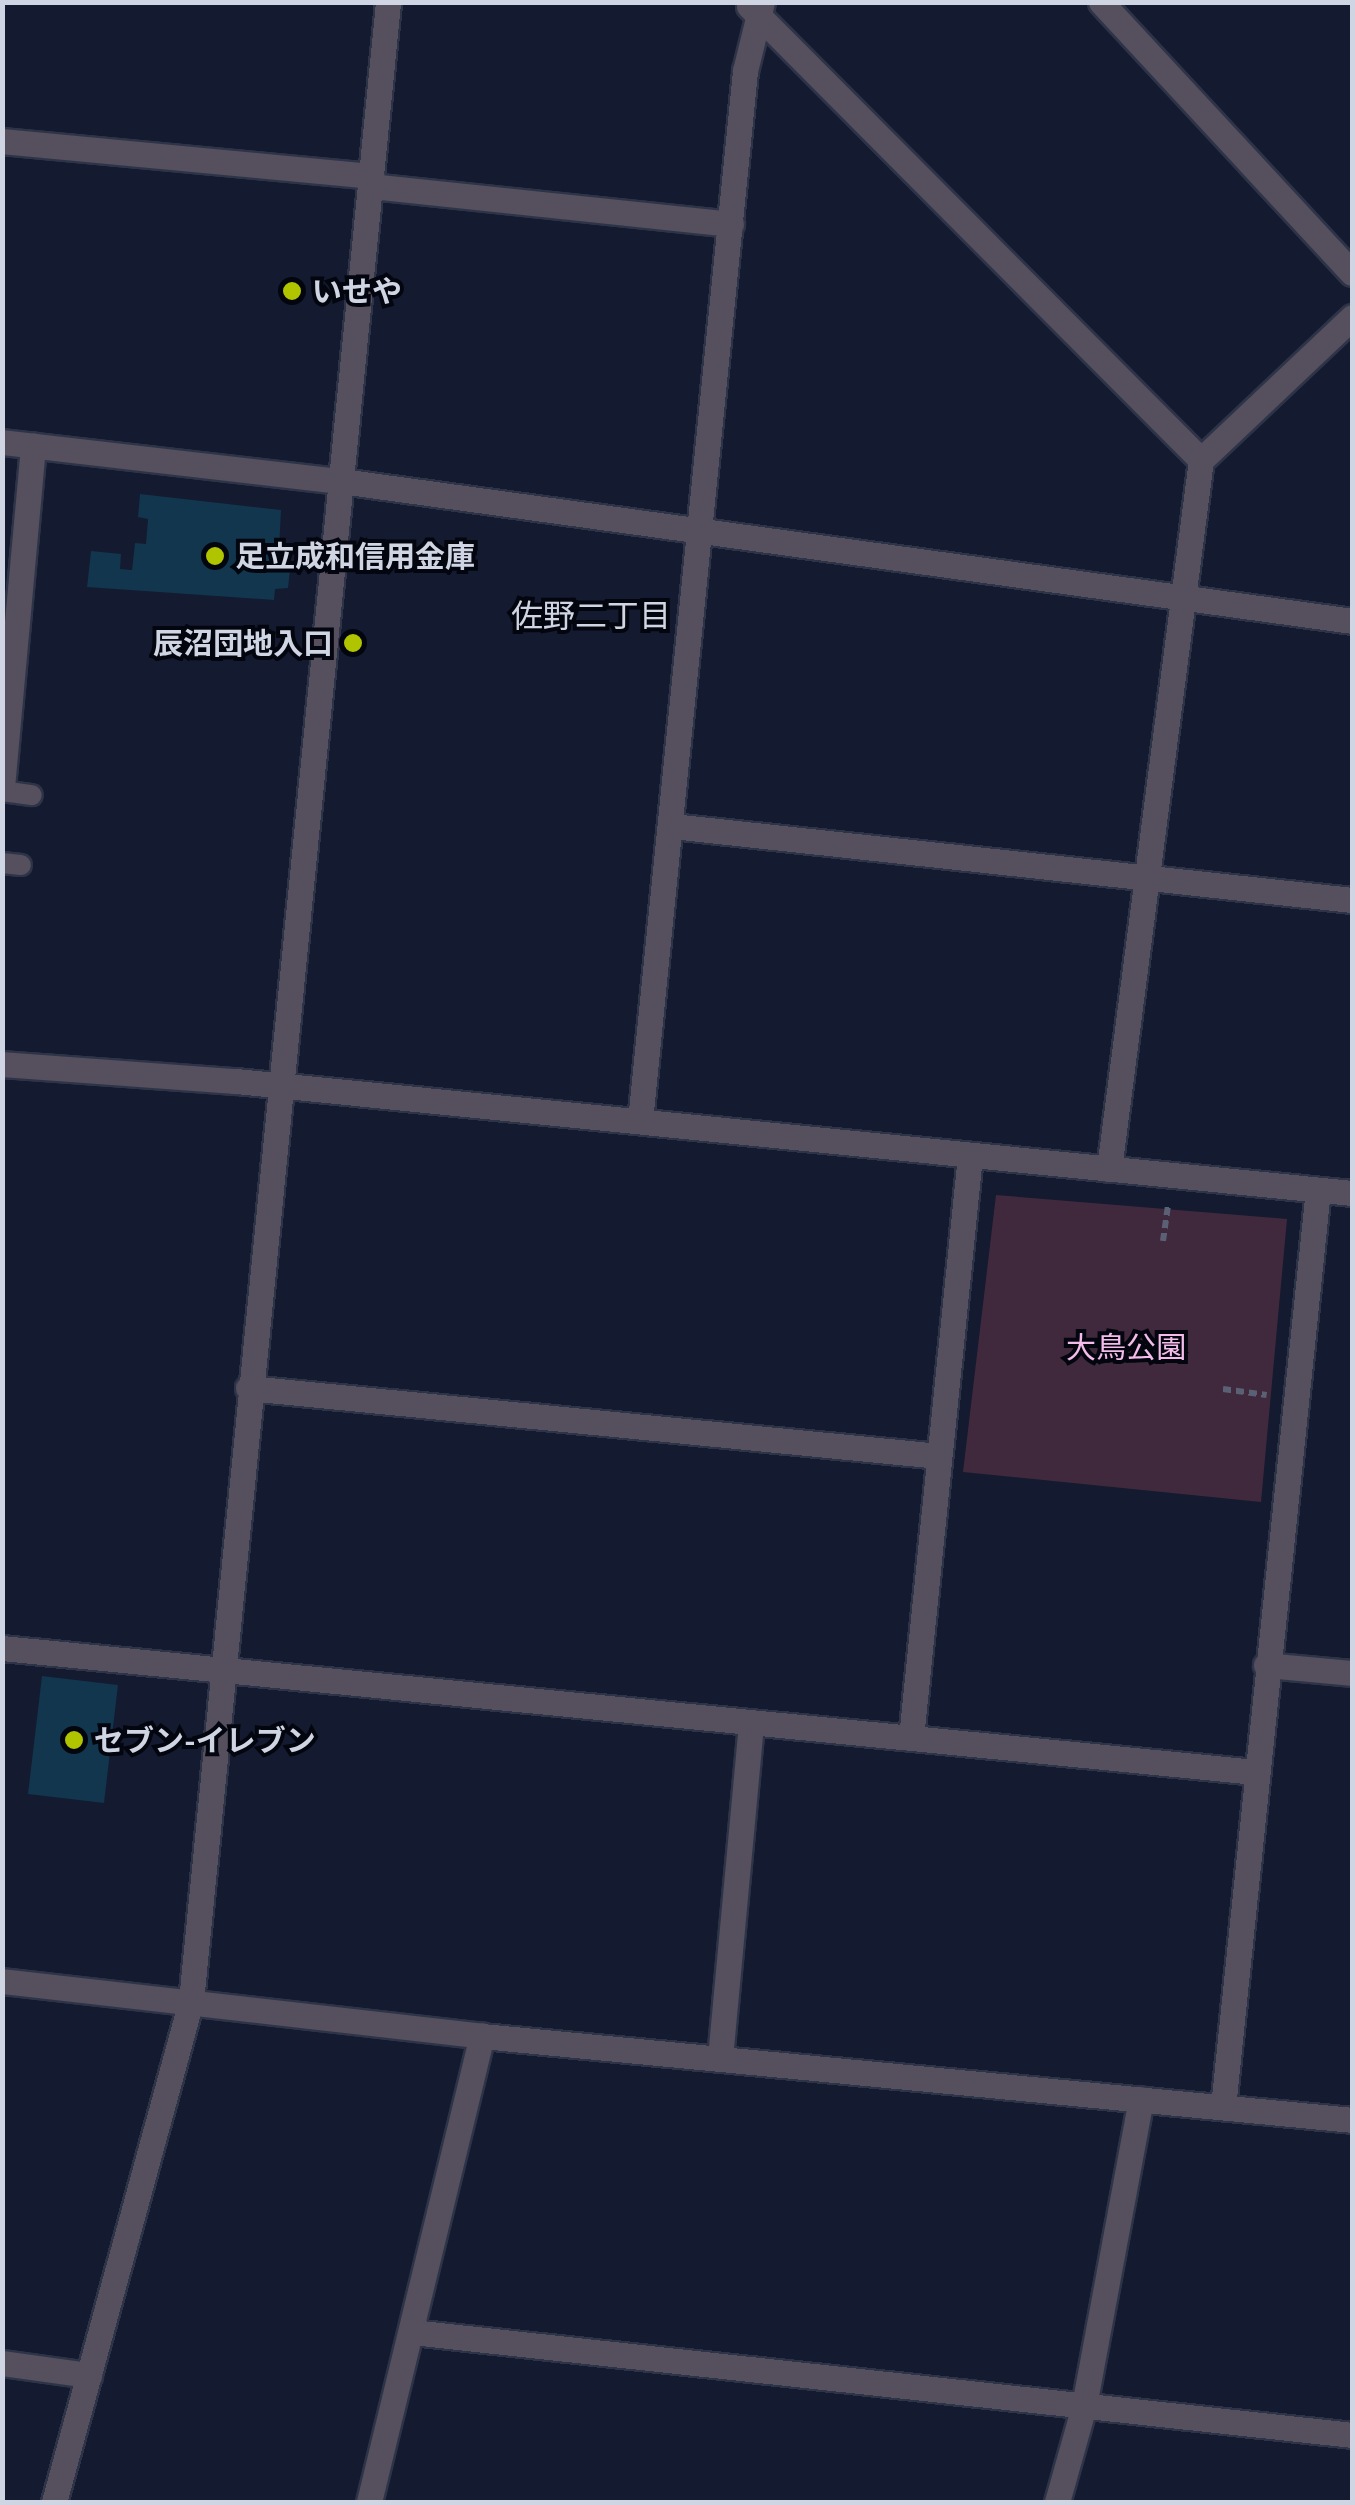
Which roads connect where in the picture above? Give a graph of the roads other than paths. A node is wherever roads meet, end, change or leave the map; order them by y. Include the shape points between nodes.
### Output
1 (388, 2) edge
2 (1101, 2) edge
3 (755, 7) edge
4 (2, 141) edge
5 (371, 181) junction
6 (731, 224) junction
7 (1352, 273) edge
8 (1352, 317) edge
9 (2, 442) edge
10 (32, 445) junction
11 (1201, 460) junction
12 (341, 481) junction
13 (698, 534) junction
14 (1181, 600) junction
15 (1352, 621) edge
16 (4, 750) edge
17 (2, 789) edge
18 (32, 794) dead end
19 (672, 826) junction
20 (1148, 878) junction
21 (1352, 900) edge
22 (2, 1064) edge
23 (277, 1085) junction
24 (640, 1121) junction
25 (970, 1155) junction
26 (1109, 1169) junction
27 (1318, 1190) junction
28 (1352, 1193) edge
29 (248, 1388) junction
30 (940, 1456) junction
31 (2, 1648) edge
32 (1266, 1665) junction
33 (223, 1670) junction
34 (1352, 1673) edge
35 (751, 1722) junction
36 (911, 1738) junction
37 (1255, 1772) junction
38 (2, 1982) edge
39 (191, 2001) junction
40 (482, 2036) junction
41 (720, 2058) junction
42 (1141, 2099) junction
43 (1223, 2107) junction
44 (1352, 2120) edge
45 (412, 2332) junction
46 (2, 2363) edge
47 (89, 2375) junction
48 (1084, 2406) junction
49 (1352, 2436) edge
50 (54, 2502) edge
51 (369, 2502) edge
52 (1057, 2502) edge

1 - 5 street
2 - 7 street
3 - 6 street
3 - 11 street
4 - 5 street
5 - 6 street
5 - 12 street
6 - 13 street
8 - 11 street
9 - 10 street
10 - 12 street
10 - 16 street
11 - 14 street
12 - 13 street
12 - 23 street
13 - 14 street
13 - 19 street
14 - 15 street
14 - 20 street
16 - 17 street
17 - 18 lane
19 - 20 street
19 - 24 street
20 - 21 street
20 - 26 street
22 - 23 street
23 - 24 street
23 - 29 street
24 - 25 street
25 - 26 street
25 - 30 street
26 - 27 street
27 - 28 street
27 - 32 street
29 - 30 street
29 - 33 street
30 - 36 street
31 - 33 street
32 - 34 street
32 - 37 street
33 - 35 street
33 - 39 street
35 - 36 street
35 - 41 street
36 - 37 street
37 - 43 street
38 - 39 street
39 - 40 street
39 - 47 street
40 - 41 street
40 - 45 street
41 - 42 street
42 - 43 street
42 - 48 street
43 - 44 street
45 - 48 street
45 - 51 street
46 - 47 street
47 - 50 street
48 - 49 street
48 - 52 street

